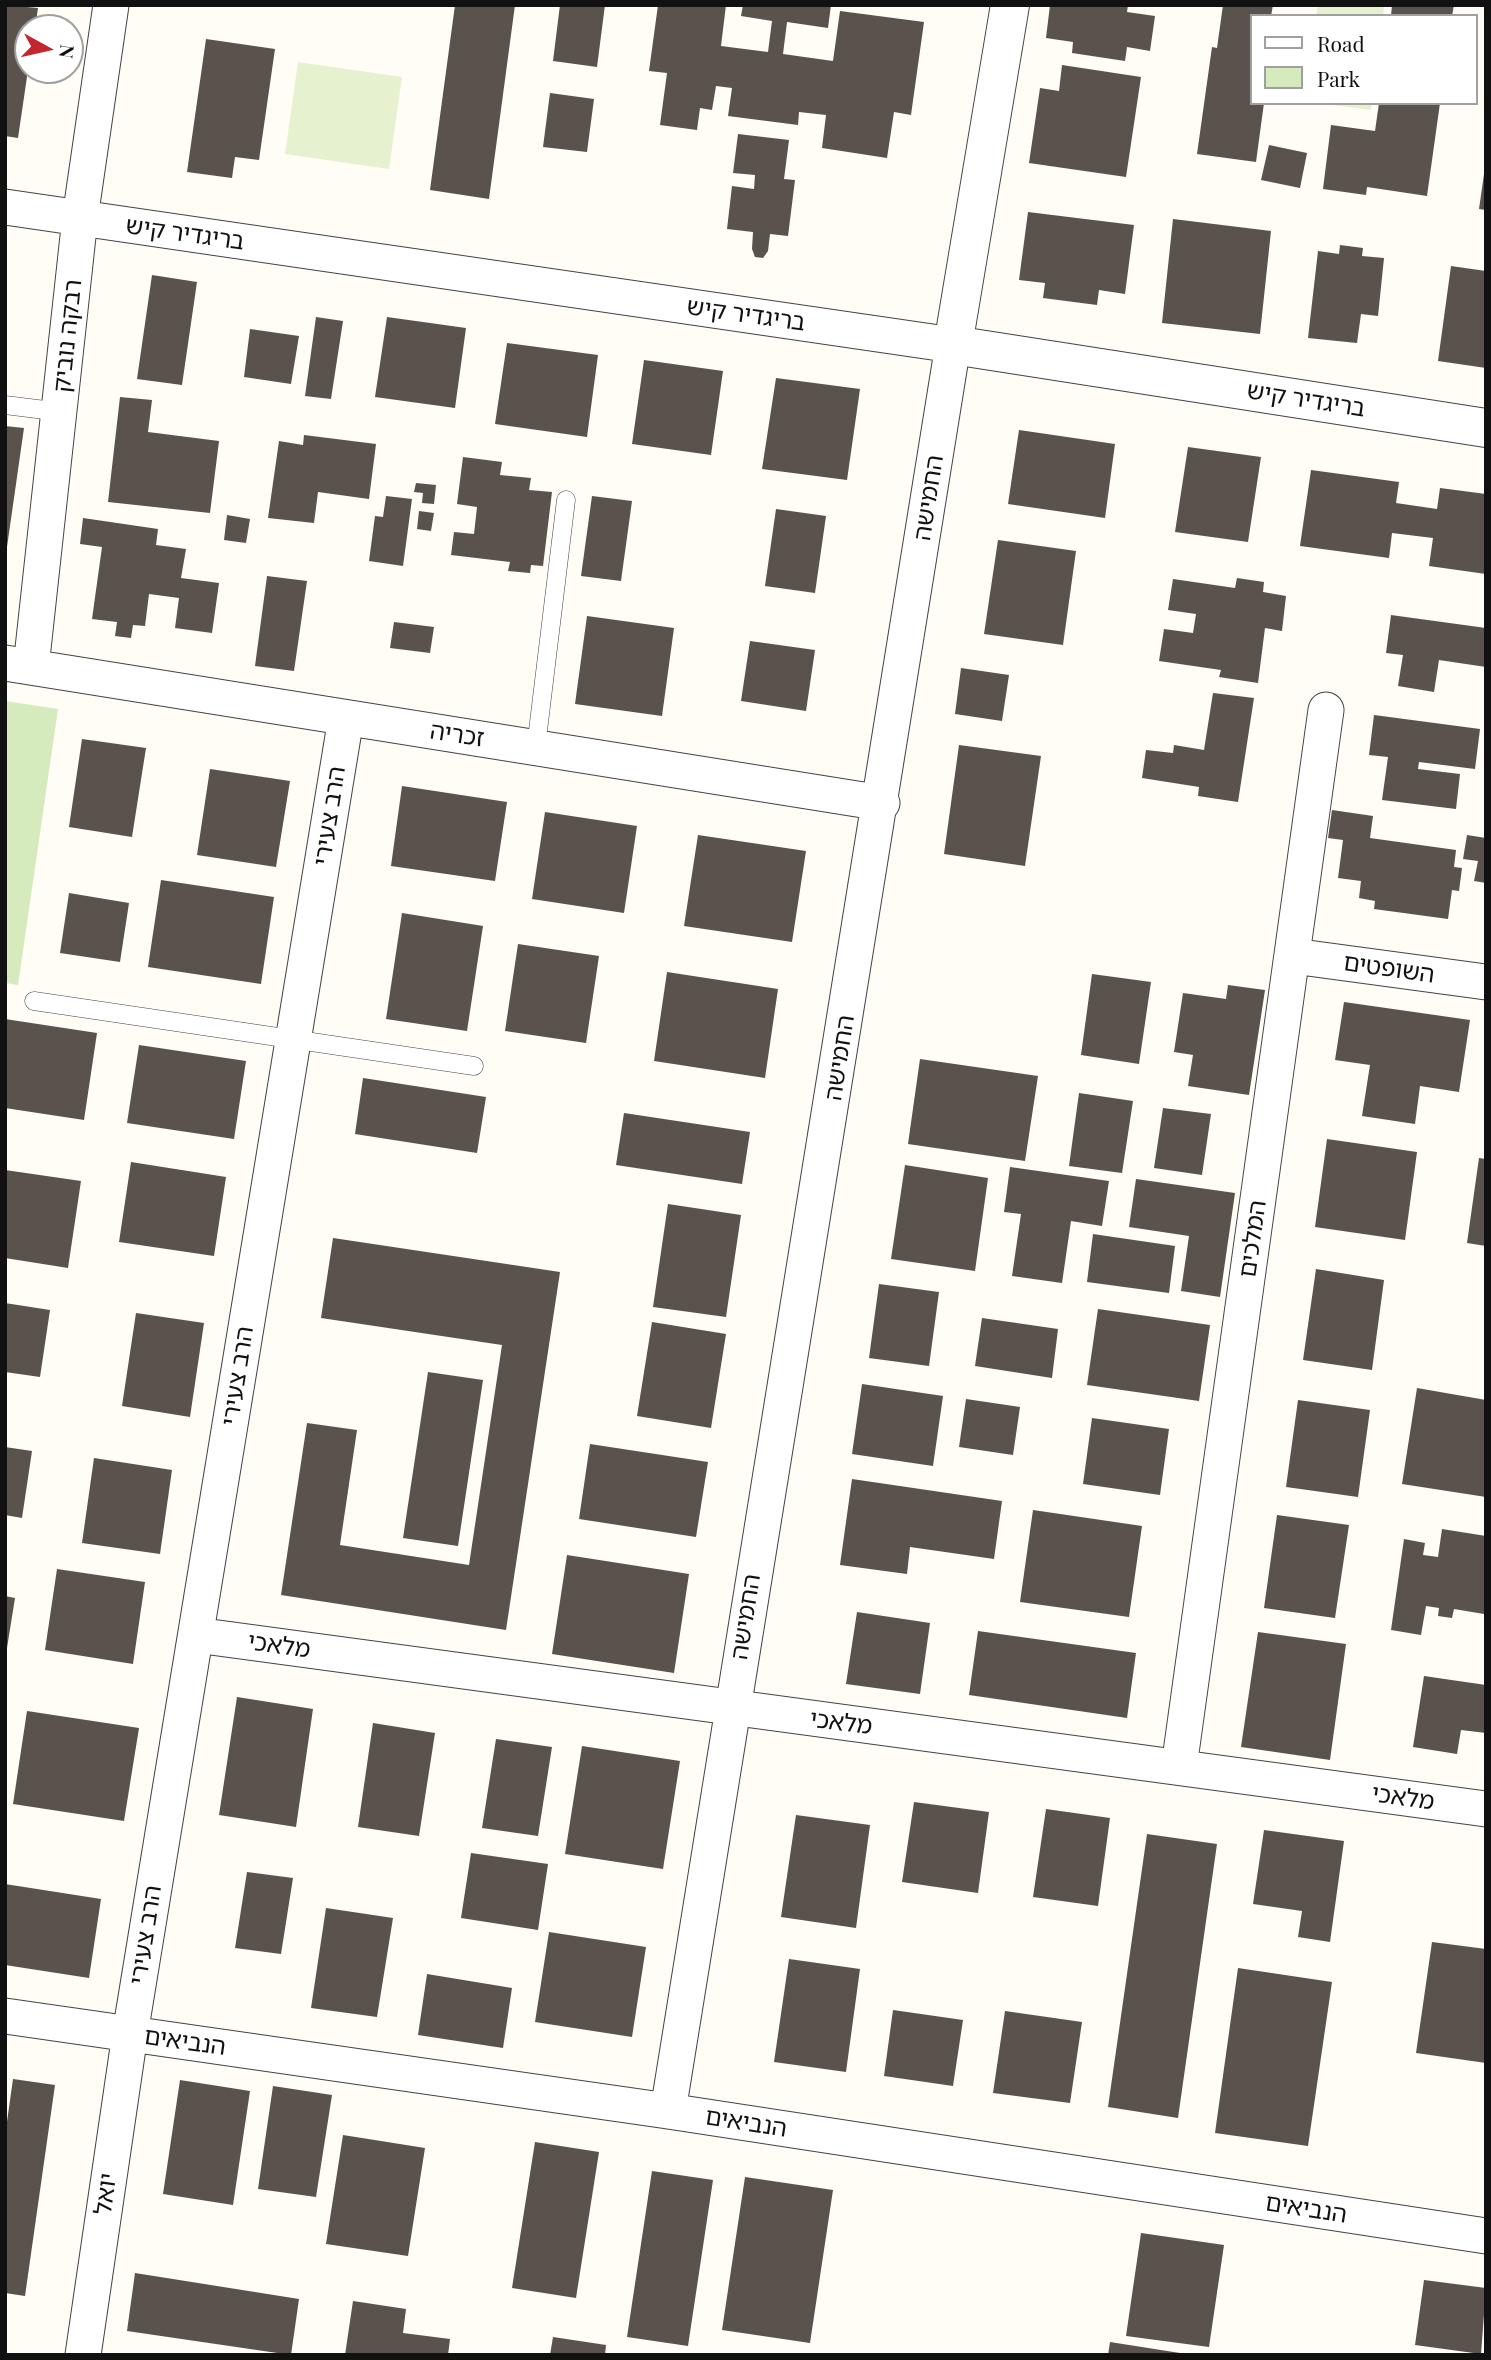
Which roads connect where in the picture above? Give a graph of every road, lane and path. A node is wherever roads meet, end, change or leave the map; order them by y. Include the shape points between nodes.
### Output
1 (111, 5) edge
2 (1010, 5) edge
3 (5, 207) edge
4 (80, 218) junction
5 (953, 345) junction
6 (5, 405) edge
7 (61, 412) junction
8 (1486, 428) edge
9 (566, 500) dead end
10 (18, 665) edge
11 (1326, 710) dead end
12 (346, 718) junction
13 (536, 747) junction
14 (882, 803) junction
15 (1293, 956) junction
16 (1486, 982) edge
17 (34, 1001) dead end
18 (293, 1039) junction
19 (474, 1066) dead end
20 (196, 1635) junction
21 (731, 1709) junction
22 (1179, 1767) junction
23 (1486, 1809) edge
24 (5, 2016) edge
25 (130, 2034) junction
26 (668, 2111) junction
27 (1486, 2236) edge
28 (83, 2355) edge

1 - 4 street, רבקה נוביק
2 - 5 street, החמישה
3 - 4 street, בריגדיר קיש
4 - 5 street, בריגדיר קיש
4 - 7 street, רבקה נוביק
5 - 8 street, בריגדיר קיש
5 - 14 street, החמישה
6 - 7 lane
7 - 10 street, רבקה נוביק
9 - 13 lane
10 - 12 street, זכריה
11 - 15 street, המלכים
12 - 13 street, זכריה
12 - 18 street, הרב צעירי
13 - 14 street, זכריה
14 - 21 street, החמישה
15 - 16 street, השופטים
15 - 22 street, המלכים
17 - 18 lane
18 - 19 lane
18 - 20 street, הרב צעירי
20 - 21 street, מלאכי
20 - 25 street, הרב צעירי
21 - 22 street, מלאכי
21 - 26 street, החמישה
22 - 23 street, מלאכי
24 - 25 street, הנביאים
25 - 26 street, הנביאים
25 - 28 street, יואל
26 - 27 street, הנביאים

